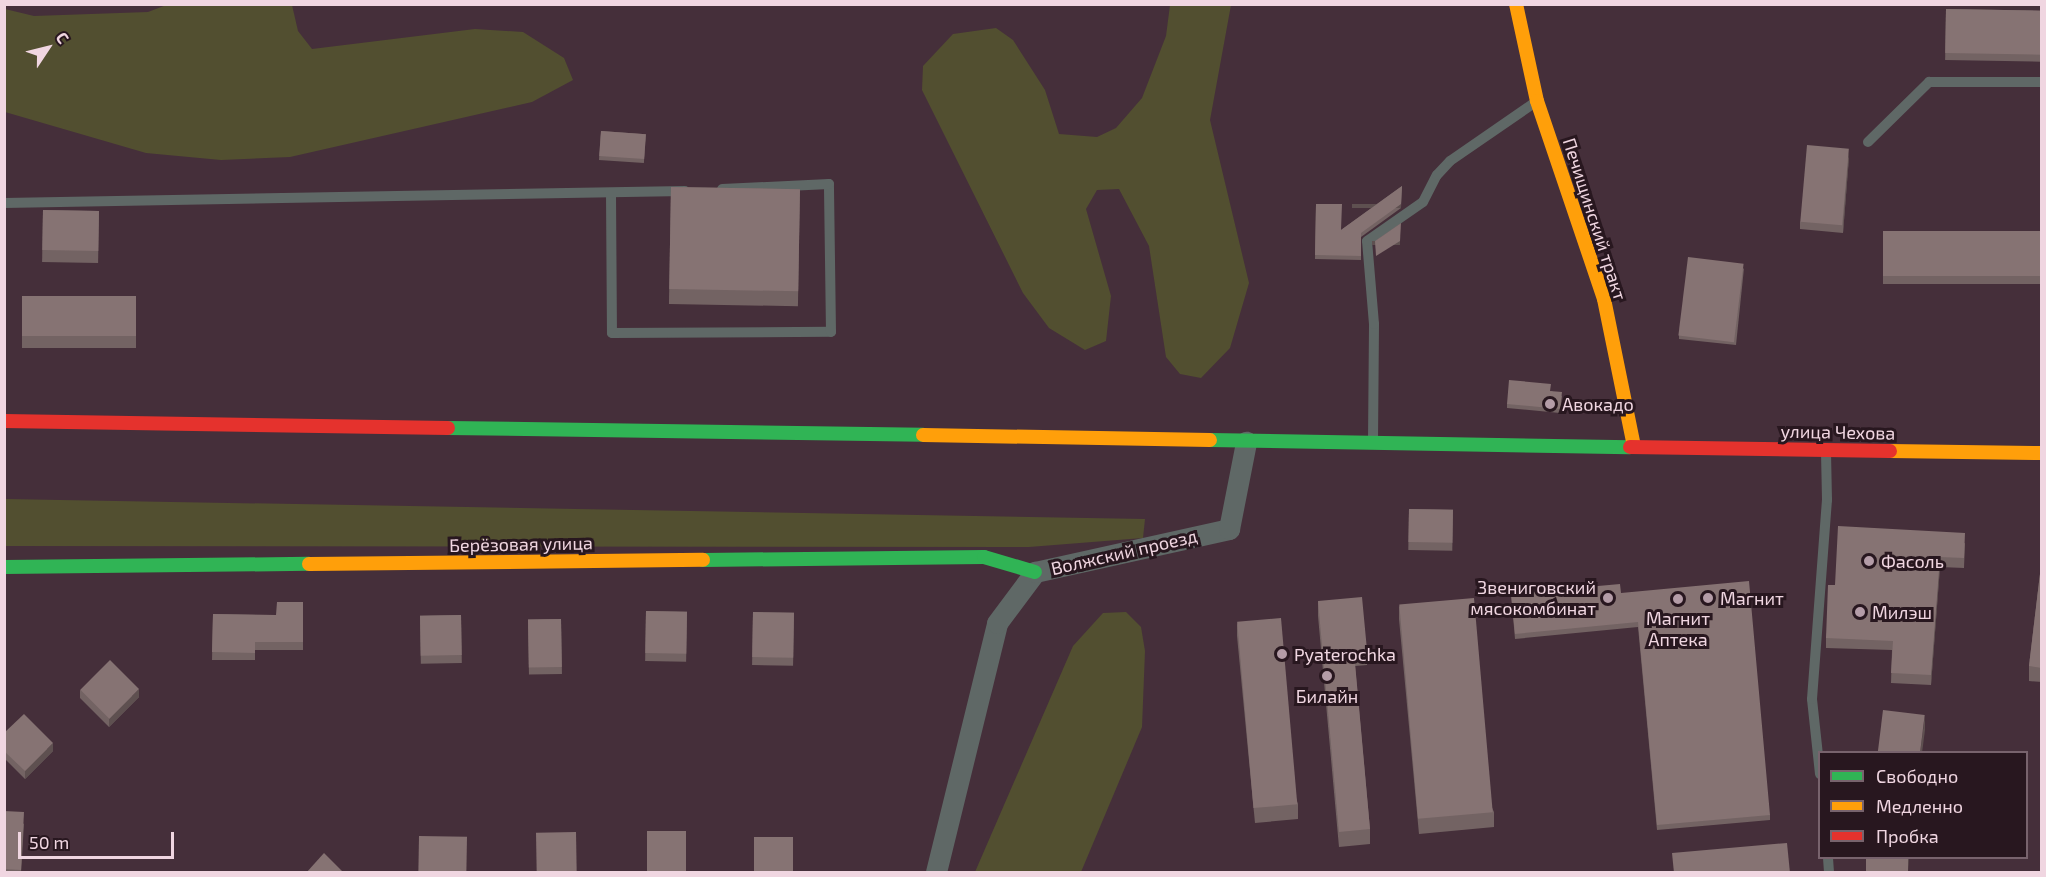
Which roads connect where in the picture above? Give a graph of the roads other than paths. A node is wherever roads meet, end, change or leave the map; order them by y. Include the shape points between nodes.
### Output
1 (1516, 4) edge
2 (2042, 81) edge
3 (1537, 101) junction
4 (1868, 142) dead end
5 (611, 194) junction
6 (4, 203) edge
7 (4, 421) edge
8 (1246, 442) junction
9 (1373, 444) junction
10 (1634, 447) junction
11 (1826, 449) junction
12 (2042, 453) edge
13 (4, 567) edge
14 (1035, 573) junction
15 (1818, 755) edge
16 (936, 873) edge

1 - 3 street, Печищинский тракт
2 - 4 lane via 1929,82
3 - 9 lane via 1450,161 1437,175 1423,202 1367,241 1374,324
3 - 10 street, Печищинский тракт via 1604,299 1624,381
5 - 5 lane via 830,184 831,332 612,333
5 - 6 lane
7 - 8 street, улица Чехова
8 - 9 street, улица Чехова
8 - 14 street, Волжский проезд via 1229,529
9 - 10 street, улица Чехова
10 - 11 street, улица Чехова
11 - 12 street, улица Чехова
11 - 15 lane via 1827,500 1812,699
13 - 14 street, Берёзовая улица via 984,557
14 - 16 street, Волжский проезд via 997,623

